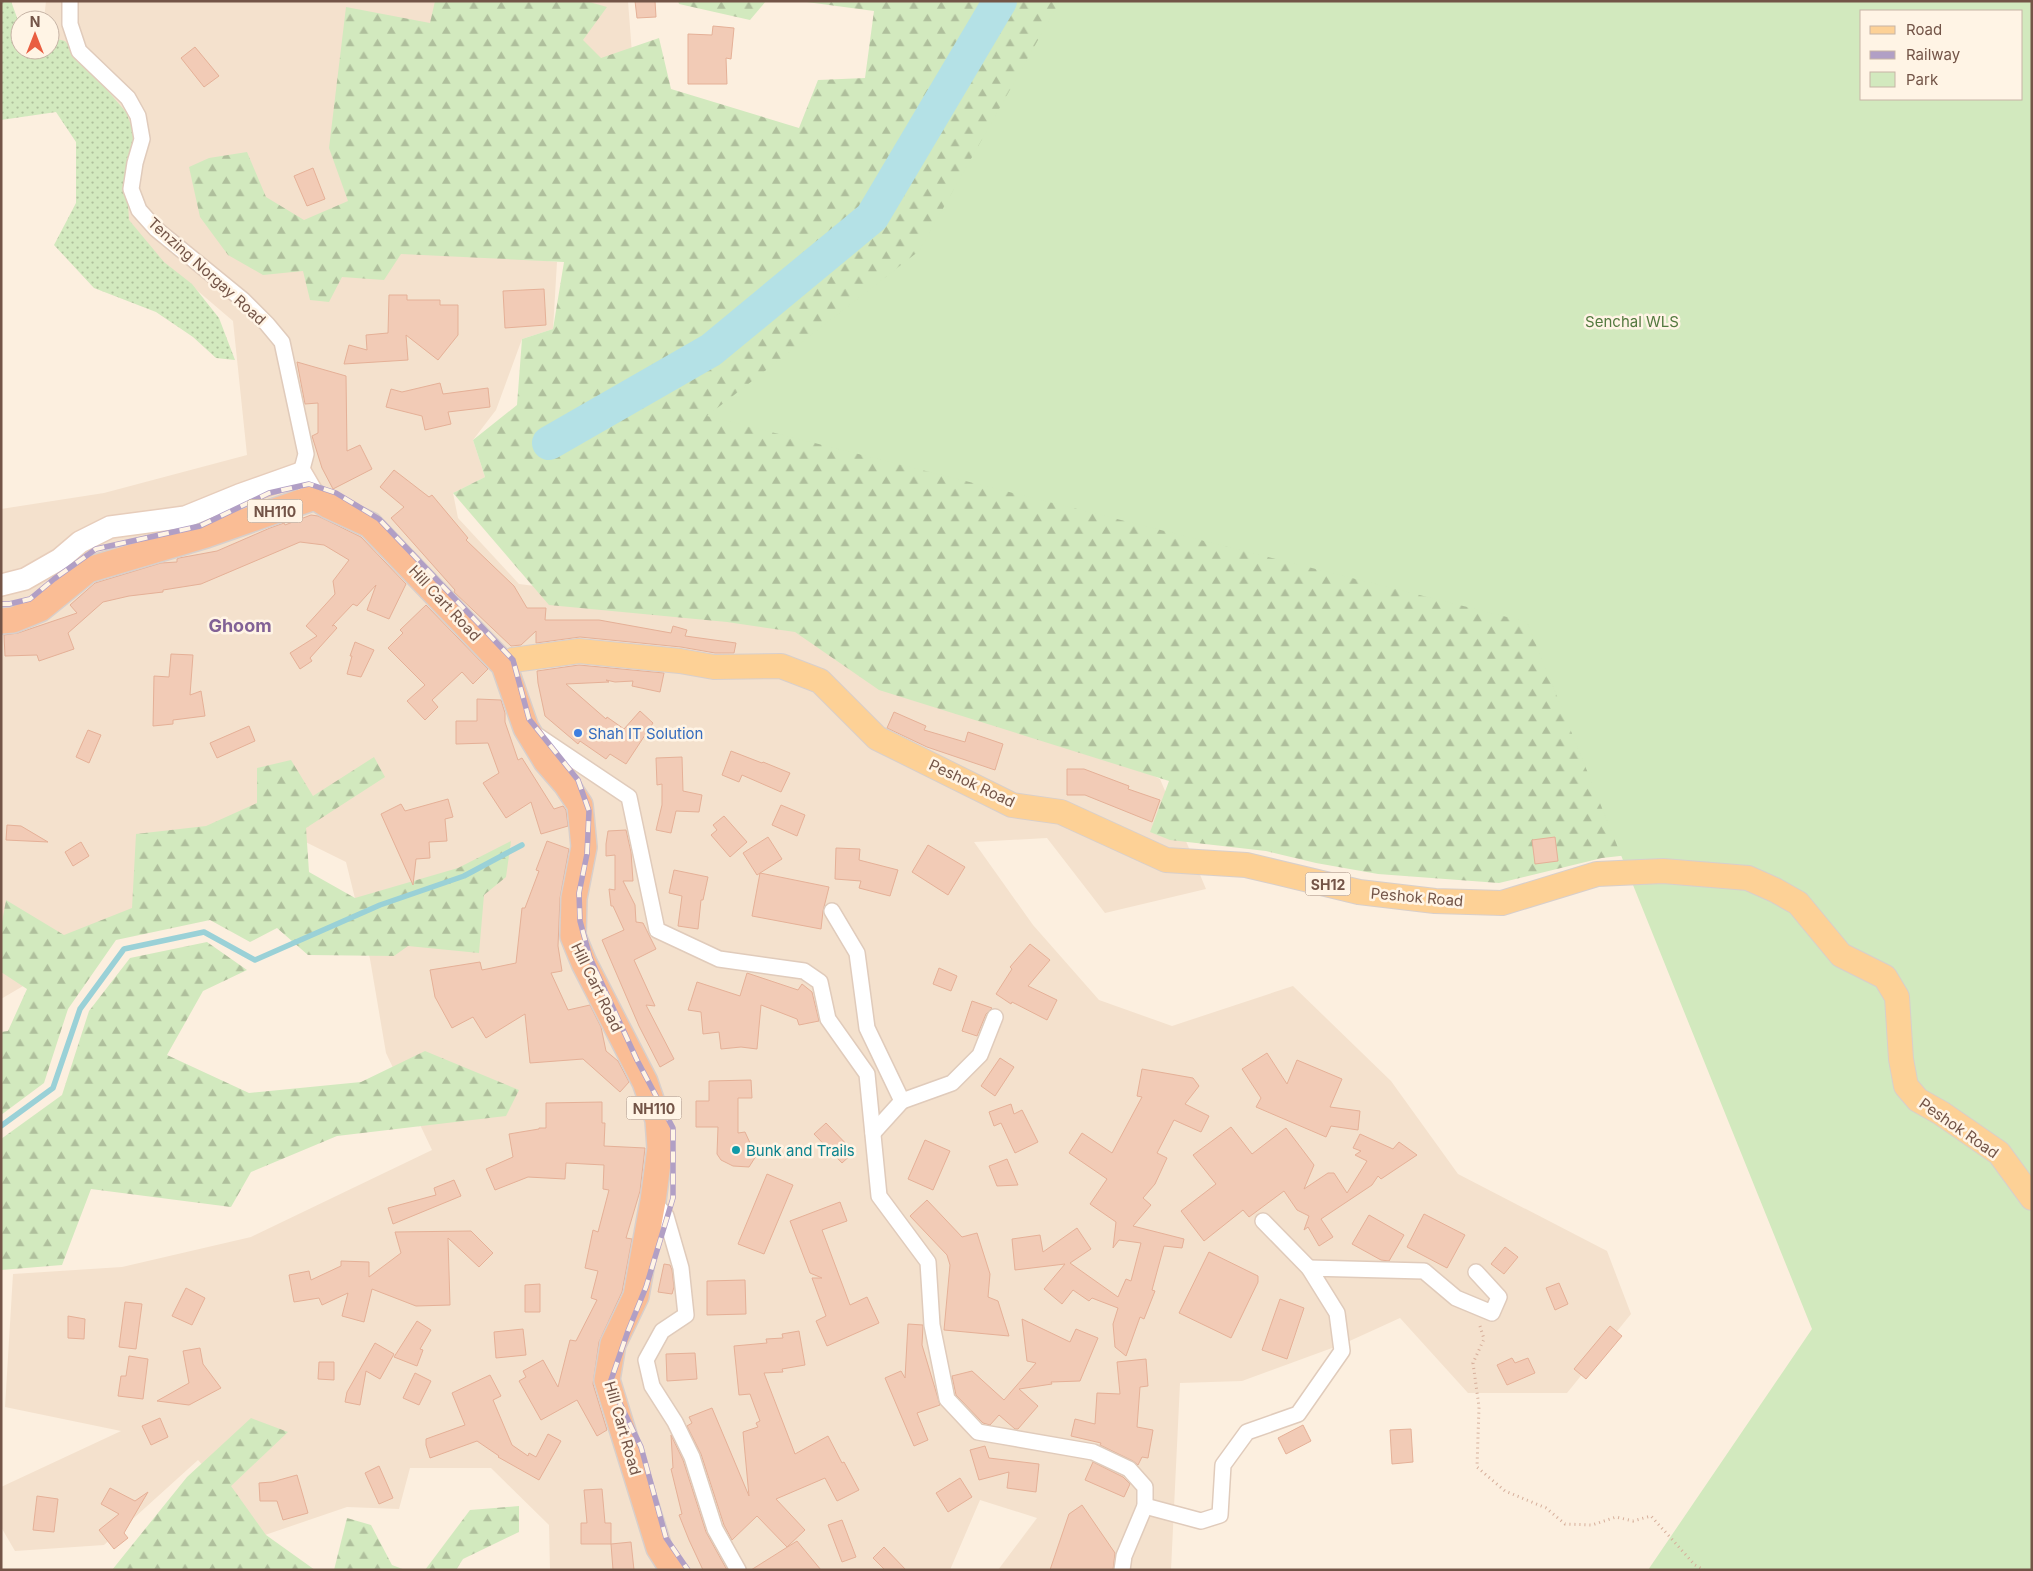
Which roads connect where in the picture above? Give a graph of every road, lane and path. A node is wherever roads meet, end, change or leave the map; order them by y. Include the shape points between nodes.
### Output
1 (70, 1) edge
2 (301, 473) junction
3 (315, 497) junction
4 (1, 585) edge
5 (1, 622) edge
6 (504, 665) junction
7 (526, 728) junction
8 (832, 911) dead end
9 (995, 1017) dead end
10 (902, 1101) junction
11 (873, 1133) junction
12 (2032, 1198) edge
13 (653, 1202) junction
14 (1263, 1221) dead end
15 (1309, 1268) junction
16 (1476, 1272) dead end
17 (1456, 1298) junction
18 (1145, 1506) junction
19 (673, 1570) edge
20 (738, 1570) edge
21 (1122, 1570) edge
22 (1704, 1570) edge

1 - 2 street, Tenzing Norgay Road via 70,24 80,51 128,98 138,116 142,139 130,189 139,210 156,229 243,300 282,342 306,454
2 - 3 main road
2 - 4 main road via 185,517 110,527 80,542 60,559 25,579
3 - 5 highway, NH110 via 206,536 88,570 40,609
3 - 6 highway, Hill Cart Road / NH110 via 370,525
6 - 7 highway, Hill Cart Road / NH110
6 - 12 main road, Peshok Road / SH12 via 513,660 579,651 714,667 781,666 820,681 877,738 1012,805 1061,812 1166,860 1246,865 1359,892 1435,901 1502,903 1597,874 1663,871 1748,878 1798,903 1841,955 1885,977 1898,997 1906,1086 1918,1100 1999,1153
7 - 11 street via 629,797 657,930 719,959 804,971 820,982 828,1019 867,1074
7 - 13 highway, Hill Cart Road / NH110 via 546,761 580,805 584,847 574,898 573,936 645,1082 658,1120 660,1148
8 - 10 street via 857,953 867,1028
9 - 10 street via 980,1055 952,1084
10 - 11 street
11 - 18 street via 879,1196 928,1262 932,1325 947,1399 978,1432 1093,1452 1129,1468 1145,1487
13 - 19 highway, Hill Cart Road / NH110 via 636,1296 613,1344 607,1380 660,1548
13 - 20 street via 666,1216 681,1268 686,1314 662,1331 646,1360 652,1386 692,1457 715,1529
14 - 15 street
15 - 17 street via 1424,1271
15 - 18 street via 1337,1313 1342,1352 1298,1414 1247,1432 1223,1465 1220,1515 1200,1521
16 - 17 street via 1498,1297 1492,1313
17 - 22 path via 1482,1328 1484,1339 1473,1362 1479,1407 1477,1467 1505,1491 1546,1508 1565,1524 1592,1525 1616,1517 1633,1521 1651,1516 1695,1565
18 - 21 street via 1124,1556

